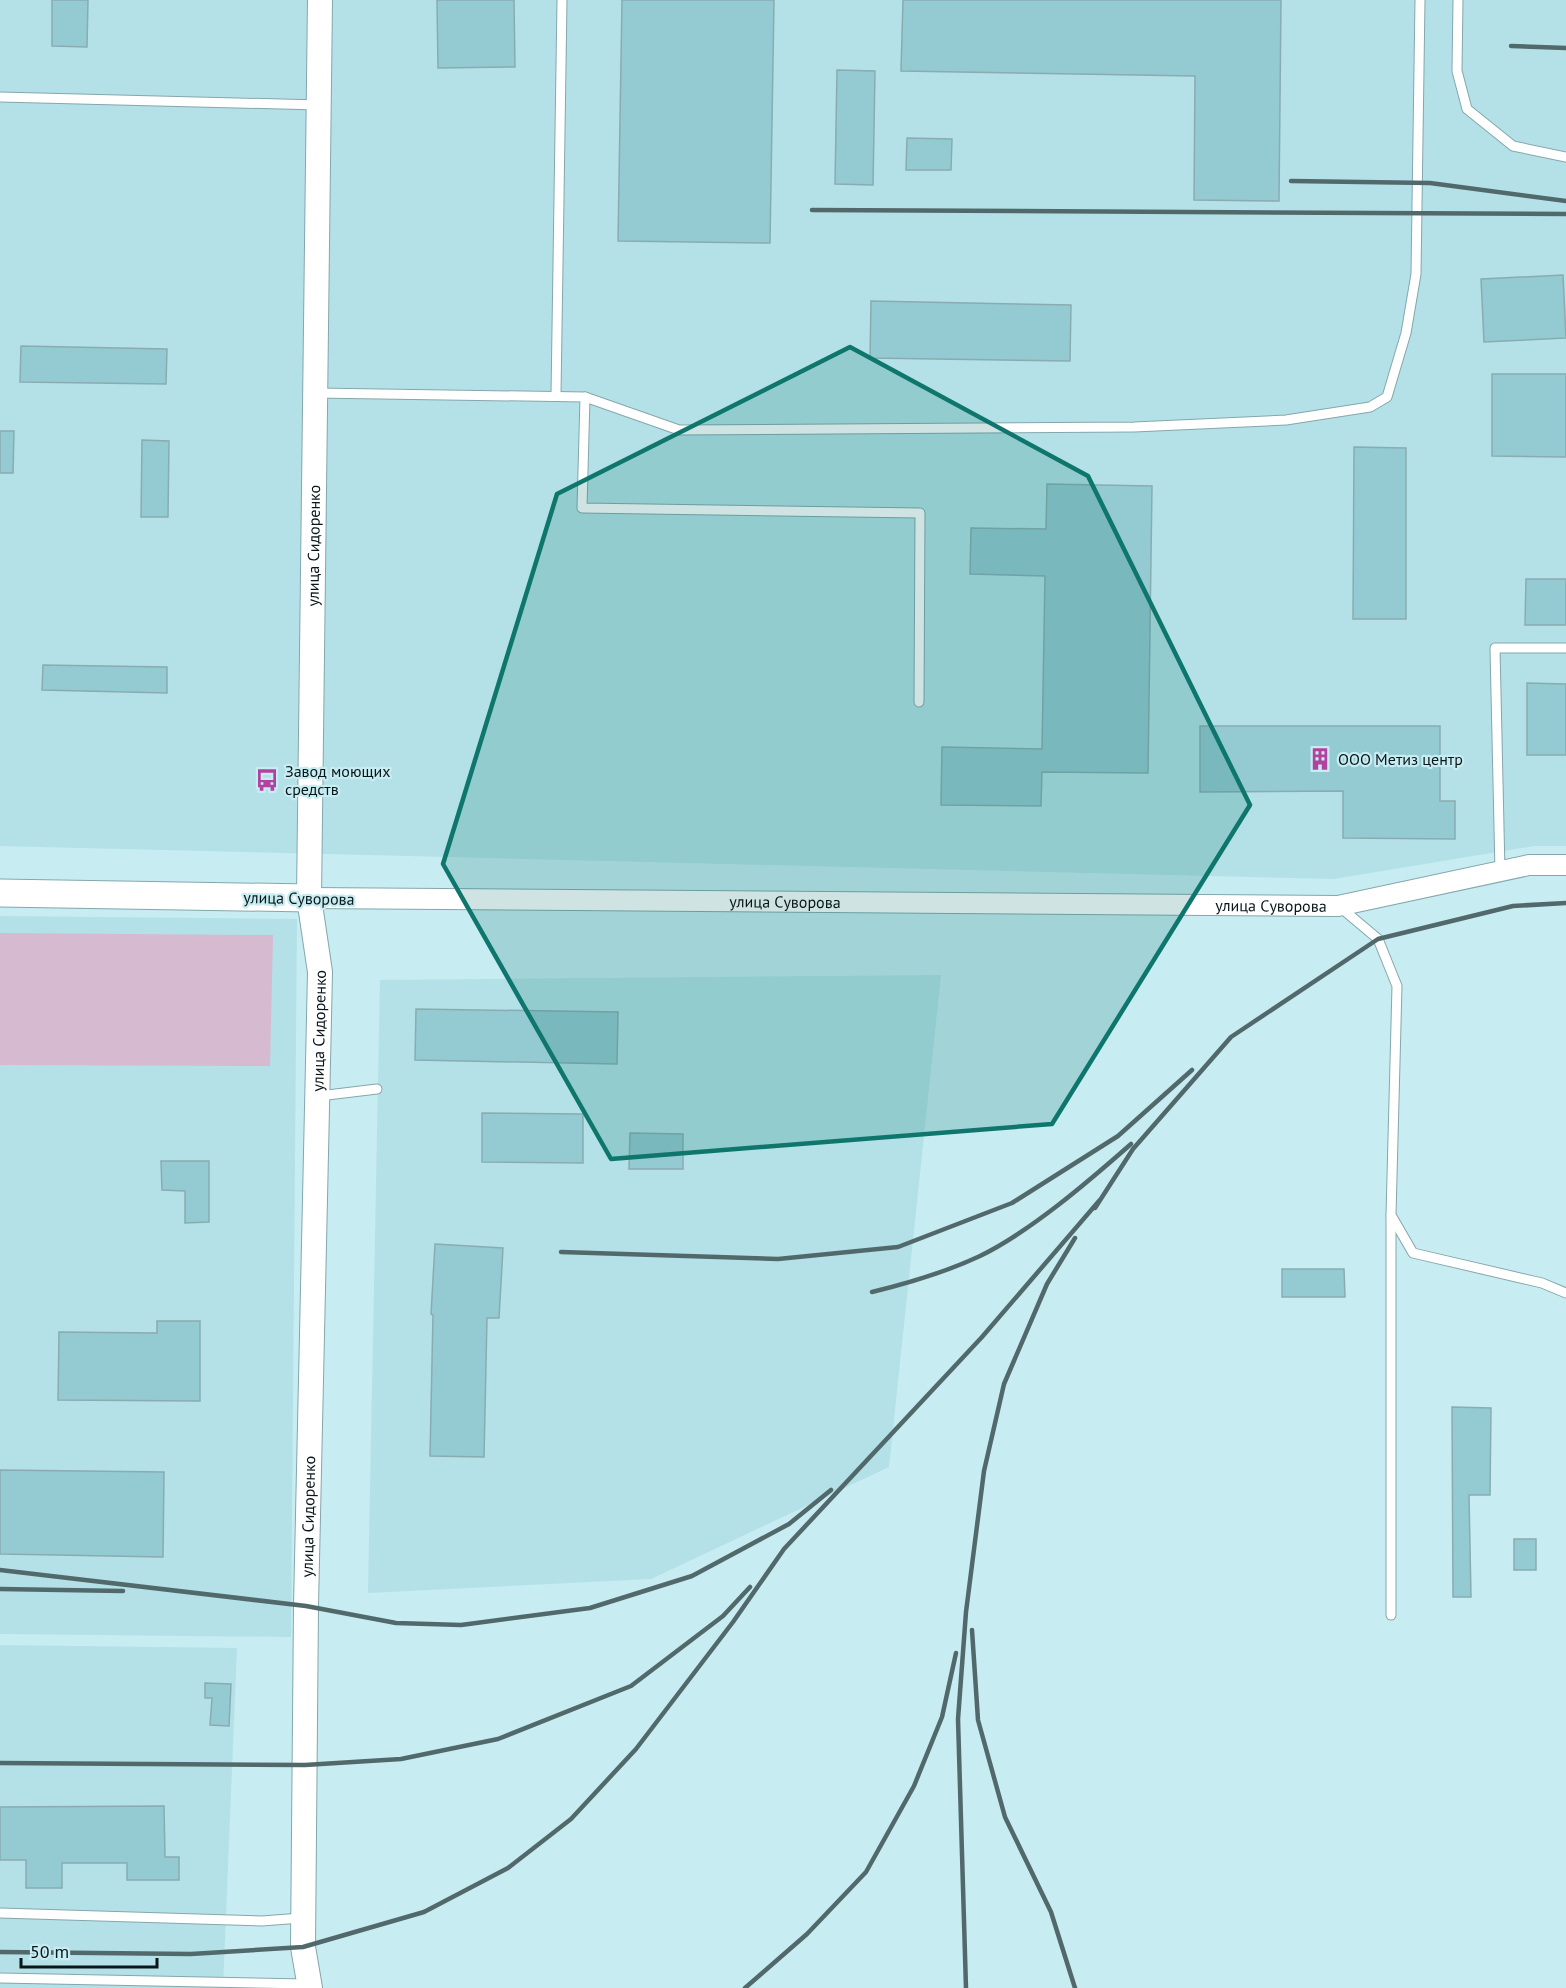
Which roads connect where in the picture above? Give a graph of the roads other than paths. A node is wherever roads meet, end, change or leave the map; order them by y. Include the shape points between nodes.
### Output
1 (320, 0) edge
2 (562, 0) edge
3 (1420, 0) edge
4 (1458, 0) edge
5 (0, 97) edge
6 (319, 105) junction
7 (1566, 157) edge
8 (314, 393) junction
9 (556, 395) junction
10 (585, 397) junction
11 (1566, 648) edge
12 (919, 702) dead end
13 (1566, 865) edge
14 (1500, 872) junction
15 (0, 893) edge
16 (309, 898) junction
17 (1338, 906) junction
18 (377, 1089) dead end
19 (317, 1096) junction
20 (1391, 1215) junction
21 (1566, 1293) edge
22 (1391, 1615) dead end
23 (0, 1913) edge
24 (303, 1917) junction
25 (0, 1978) edge
26 (310, 1986) edge

1 - 6 street, улица Сидоренко
2 - 9 lane
3 - 10 lane via 1413,303 1387,397 1370,407 1286,420 1134,426 679,430
4 - 7 lane via 1457,71 1467,110 1513,146
5 - 6 lane
6 - 8 street, улица Сидоренко
8 - 9 lane
8 - 16 street, улица Сидоренко
9 - 10 lane
10 - 12 lane via 582,508 920,513
11 - 14 lane via 1496,648
13 - 14 street, улица Суворова via 1529,865
14 - 17 street, улица Суворова
15 - 16 main road, улица Суворова
16 - 17 street, улица Суворова
16 - 19 street, улица Сидоренко via 320,972
17 - 20 lane via 1378,939 1397,986
18 - 19 lane
19 - 24 street, улица Сидоренко
20 - 21 lane via 1413,1253 1542,1283
20 - 22 lane
23 - 24 lane via 262,1921
24 - 26 street, улица Сидоренко via 303,1947
25 - 26 lane

